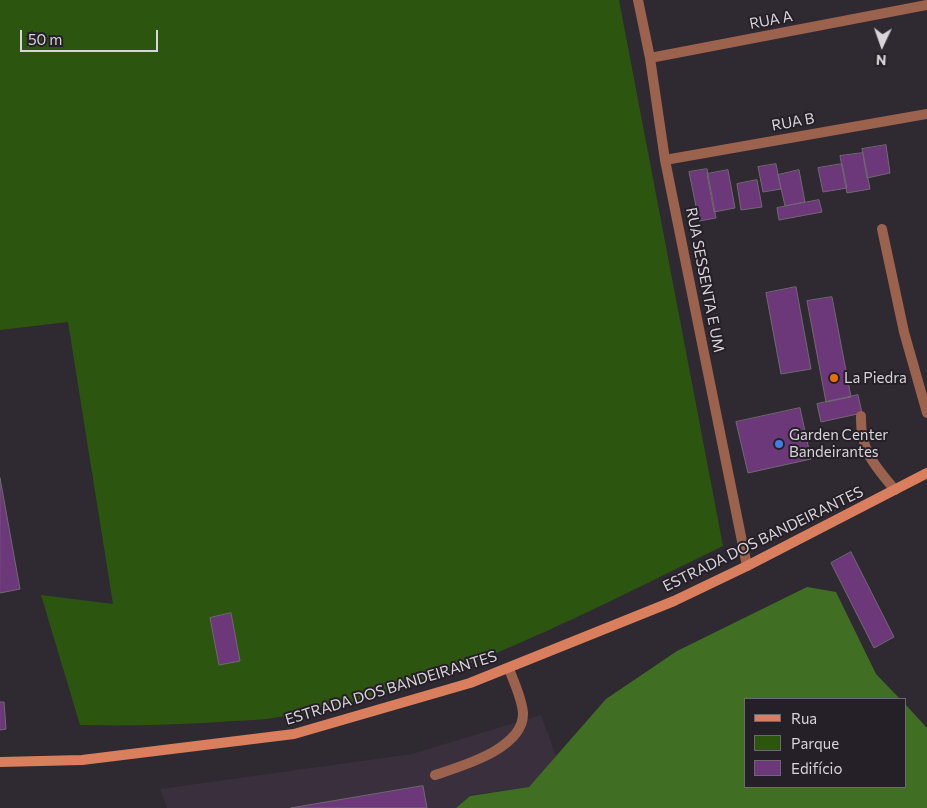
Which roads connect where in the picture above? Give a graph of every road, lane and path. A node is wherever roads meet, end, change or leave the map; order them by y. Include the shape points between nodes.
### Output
1 (638, 0) edge
2 (927, 5) edge
3 (650, 58) junction
4 (927, 114) edge
5 (665, 160) junction
6 (882, 229) dead end
7 (927, 413) edge
8 (861, 416) dead end
9 (927, 473) edge
10 (895, 490) junction
11 (747, 566) junction
12 (509, 669) junction
13 (0, 762) edge
14 (435, 775) dead end

1 - 3 street, RUA SESSENTA E UM
2 - 3 street, RUA A
3 - 5 street, RUA SESSENTA E UM
4 - 5 street, RUA B
5 - 11 street, RUA SESSENTA E UM
6 - 7 street via 904,332
8 - 10 street via 860,433 868,455
9 - 10 main road, ESTRADA DOS BANDEIRANTES
10 - 11 main road, ESTRADA DOS BANDEIRANTES
11 - 12 main road, ESTRADA DOS BANDEIRANTES via 674,601
12 - 13 main road, ESTRADA DOS BANDEIRANTES via 294,734 82,760
12 - 14 street via 523,715 516,733 495,753

